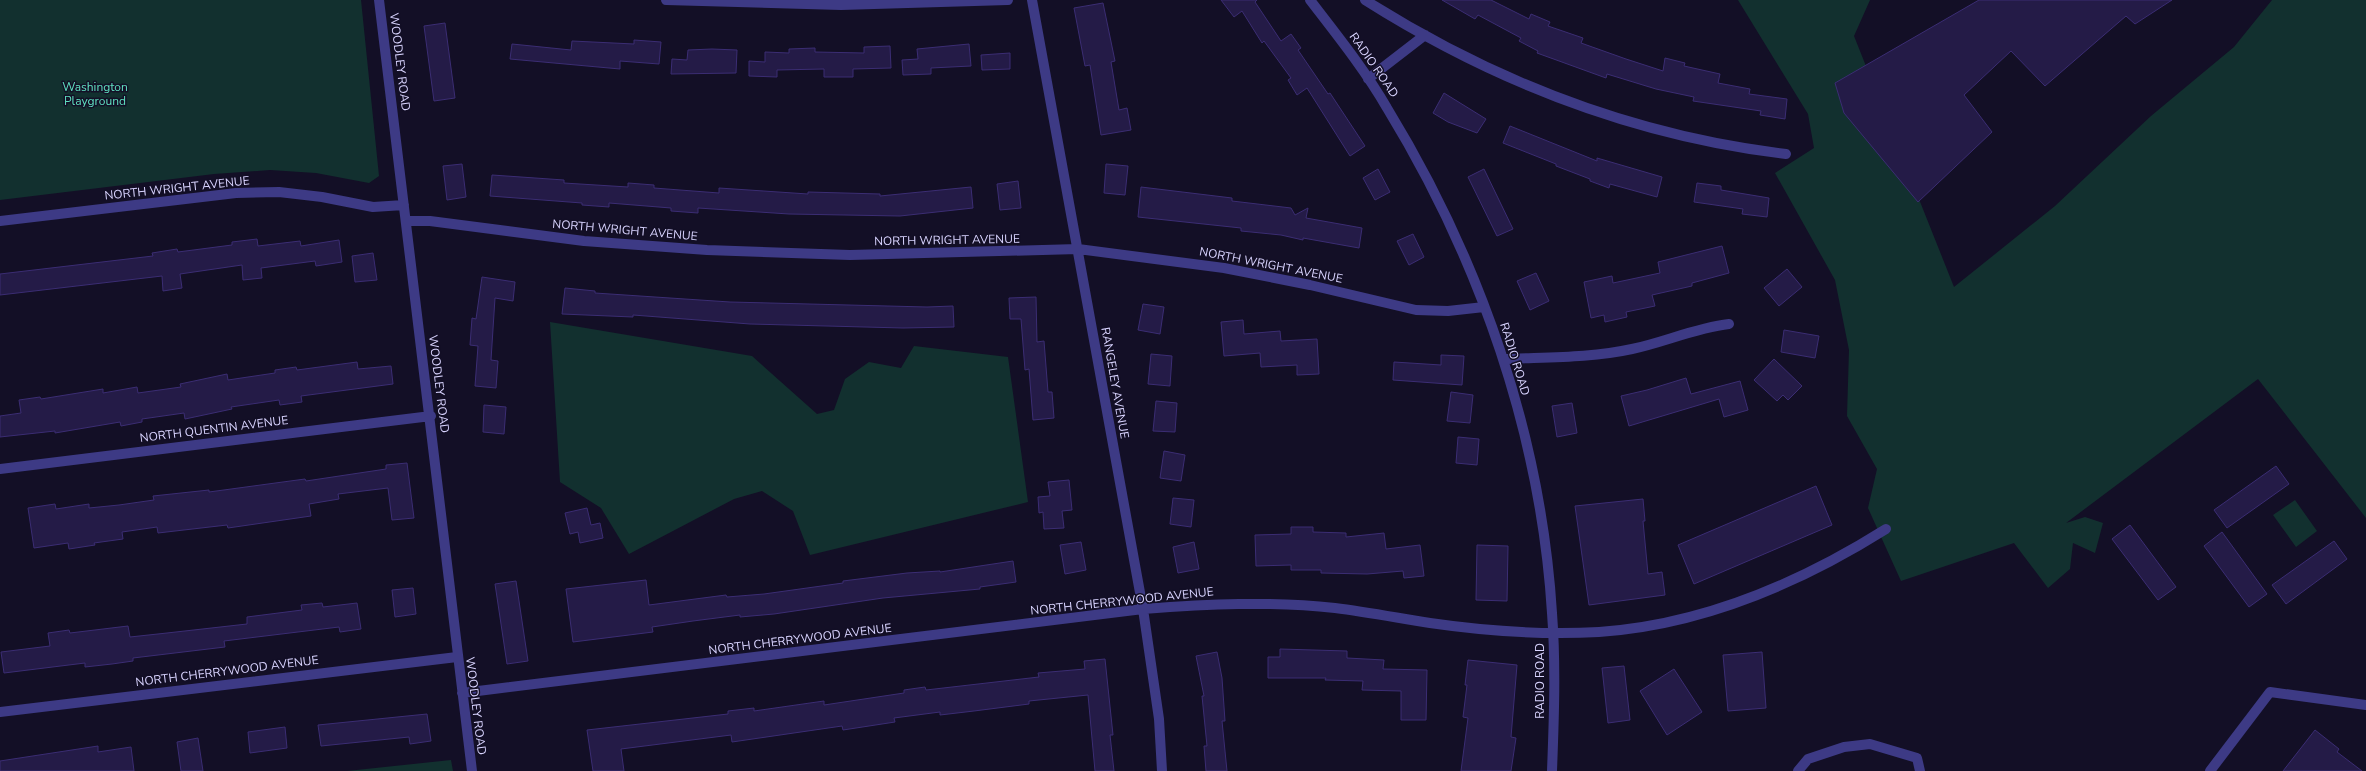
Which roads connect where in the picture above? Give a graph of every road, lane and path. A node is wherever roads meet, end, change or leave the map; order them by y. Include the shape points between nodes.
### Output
1 (379, 0) edge
2 (666, 0) edge
3 (1008, 0) edge
4 (1032, 0) edge
5 (1310, 0) edge
6 (1365, 0) edge
7 (1425, 35) junction
8 (1368, 79) junction
9 (1786, 154) dead end
10 (404, 205) junction
11 (0, 221) edge
12 (406, 221) junction
13 (1078, 249) junction
14 (1484, 307) junction
15 (1729, 324) dead end
16 (1504, 359) junction
17 (431, 416) junction
18 (0, 469) edge
19 (1886, 529) dead end
20 (1143, 609) junction
21 (1553, 633) junction
22 (457, 657) junction
23 (462, 693) junction
24 (2366, 705) edge
25 (0, 712) edge
26 (472, 771) edge
27 (1162, 771) edge
28 (1552, 771) edge
29 (1798, 771) edge
30 (1920, 771) edge
31 (2210, 771) edge

1 - 10 street, WOODLEY ROAD
2 - 3 street via 841,5
4 - 13 street, RANGELEY AVENUE
5 - 8 street, RADIO ROAD
6 - 7 street
7 - 8 street
7 - 9 street via 1510,78 1587,109 1677,135 1745,149
8 - 14 street, RADIO ROAD via 1426,176 1463,252
10 - 11 street, NORTH WRIGHT AVENUE via 373,207 279,192 236,193
10 - 12 street, WOODLEY ROAD
12 - 13 street, NORTH WRIGHT AVENUE via 430,221 584,241 707,250 865,255
12 - 17 street, WOODLEY ROAD
13 - 14 street, NORTH WRIGHT AVENUE via 1224,268 1416,310 1448,312
13 - 20 street, RANGELEY AVENUE
14 - 16 street, RADIO ROAD
15 - 16 street via 1705,327 1632,349
16 - 21 street, RADIO ROAD via 1543,526
17 - 18 street, NORTH QUENTIN AVENUE
17 - 22 street, WOODLEY ROAD
19 - 21 street, NORTH CHERRYWOOD AVENUE via 1827,564 1742,601 1639,626 1600,632
20 - 21 street, NORTH CHERRYWOOD AVENUE via 1220,603 1270,603 1334,608 1487,630
20 - 23 street, NORTH CHERRYWOOD AVENUE
20 - 27 street, RANGELEY AVENUE via 1159,720
21 - 28 street, RADIO ROAD
22 - 23 street, WOODLEY ROAD
22 - 25 street, NORTH CHERRYWOOD AVENUE
23 - 26 street, WOODLEY ROAD
24 - 31 street via 2270,692
29 - 30 street via 1808,759 1844,747 1870,744 1917,758

